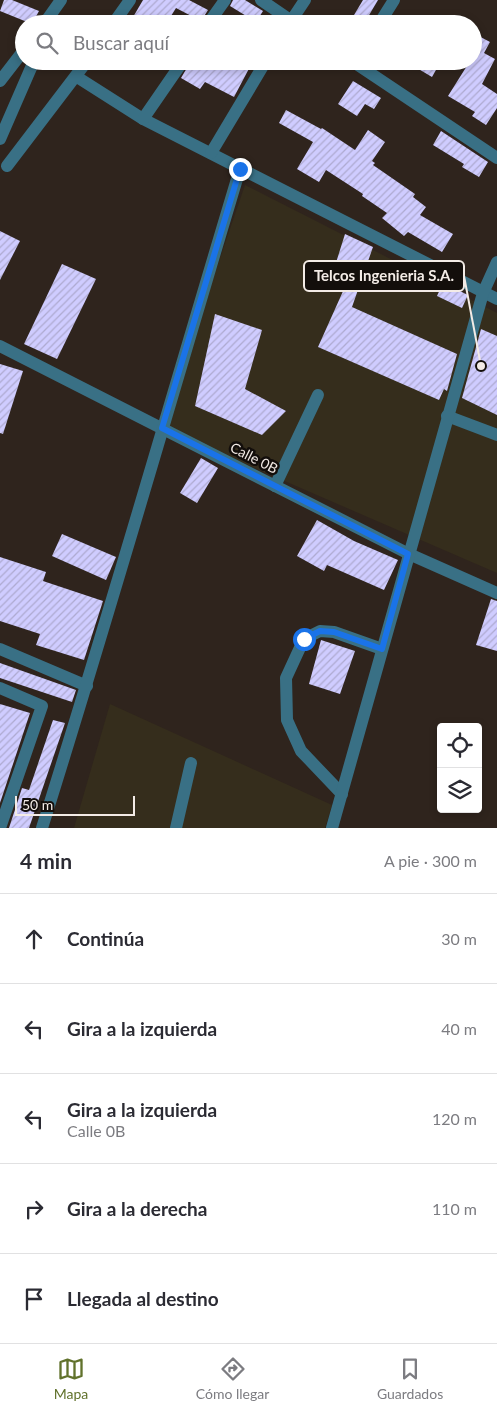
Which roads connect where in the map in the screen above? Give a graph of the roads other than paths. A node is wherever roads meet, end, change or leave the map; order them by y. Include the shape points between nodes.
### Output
1 (130, 0) edge
2 (225, 0) edge
3 (261, 0) edge
4 (305, 0) edge
5 (394, 0) edge
6 (60, 2) edge
7 (51, 15) edge
8 (54, 15) edge
9 (120, 15) edge
10 (214, 15) edge
11 (281, 15) edge
12 (297, 15) edge
13 (385, 15) edge
14 (15, 62) edge
15 (30, 70) edge
16 (82, 70) edge
17 (177, 70) edge
18 (261, 70) edge
19 (366, 70) edge
20 (77, 77) junction
21 (0, 81) edge
22 (144, 119) junction
23 (0, 139) edge
24 (211, 153) junction
25 (497, 158) edge
26 (7, 166) dead end
27 (240, 169) junction
28 (497, 262) edge
29 (483, 293) junction
30 (497, 299) edge
31 (0, 346) edge
32 (318, 395) dead end
33 (447, 416) junction
34 (162, 428) junction
35 (497, 435) edge
36 (276, 486) junction
37 (408, 554) junction
38 (497, 593) edge
39 (382, 649) junction
40 (0, 650) edge
41 (87, 686) junction
42 (0, 689) edge
43 (191, 763) dead end
44 (342, 794) junction
45 (0, 828) edge
46 (42, 828) edge
47 (176, 828) edge
48 (332, 828) edge

1 - 9 street
2 - 10 street
3 - 11 street
4 - 12 street
5 - 13 street
6 - 7 street
6 - 8 street
14 - 21 street
15 - 23 street
16 - 20 street
17 - 22 street
18 - 24 street
19 - 25 street
20 - 22 street
20 - 26 street
22 - 24 street
24 - 27 street
27 - 29 street
27 - 34 street
28 - 29 street
29 - 30 street
29 - 33 street
31 - 34 street, Calle 0B
32 - 36 street
33 - 35 street
33 - 37 street
34 - 36 street, Calle 0B
34 - 41 street
36 - 37 street, Calle 0B
37 - 38 street, Calle 0B
37 - 39 street
39 - 44 street
39 - 44 street via 334,632 320,631 304,639 286,678 287,720 301,751
40 - 41 street
41 - 46 street
42 - 45 street via 42,706
43 - 47 street
44 - 48 street

